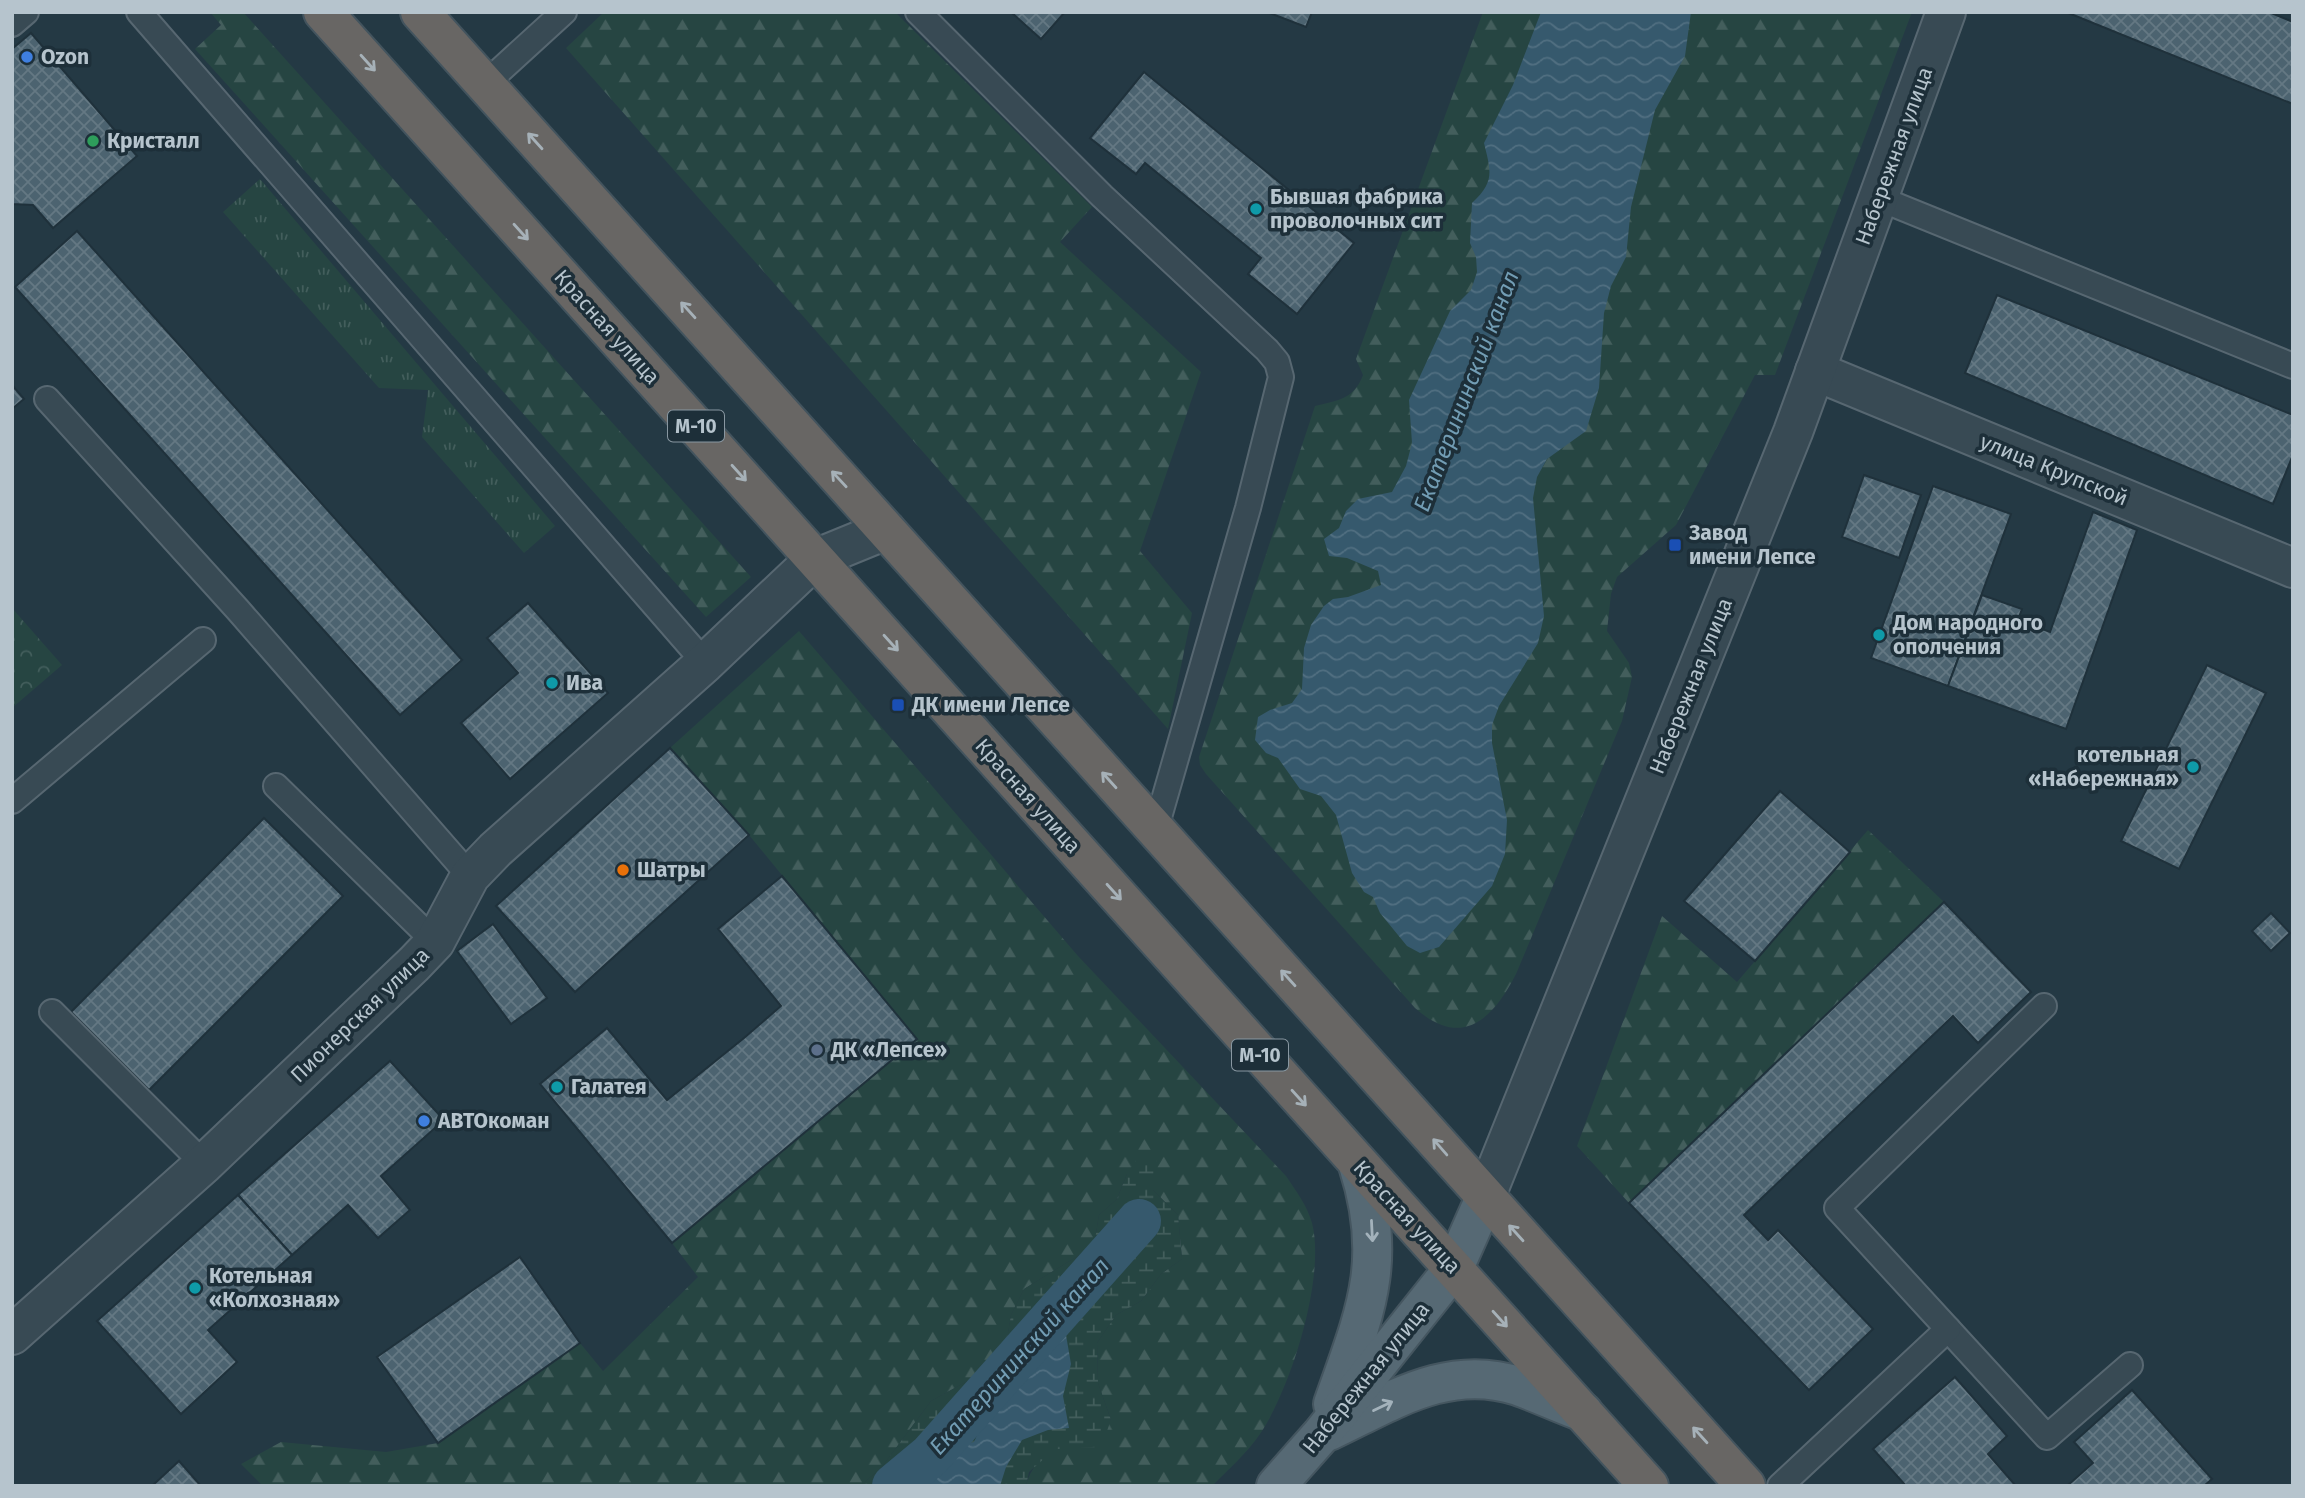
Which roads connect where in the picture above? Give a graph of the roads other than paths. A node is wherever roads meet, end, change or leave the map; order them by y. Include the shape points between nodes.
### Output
1 (26, 12) edge
2 (139, 12) edge
3 (323, 12) edge
4 (420, 12) edge
5 (564, 12) edge
6 (918, 12) edge
7 (1946, 12) edge
8 (12, 24) edge
9 (484, 85) junction
10 (1878, 198) junction
11 (2293, 366) edge
12 (1815, 371) junction
13 (47, 399) dead end
14 (886, 530) junction
15 (816, 559) junction
16 (2293, 568) edge
17 (203, 640) dead end
18 (705, 663) junction
19 (276, 786) dead end
20 (12, 801) edge
21 (1155, 831) junction
22 (470, 876) junction
23 (435, 942) junction
24 (2044, 1006) dead end
25 (52, 1012) dead end
26 (204, 1164) junction
27 (1358, 1165) junction
28 (1485, 1198) junction
29 (1454, 1268) junction
30 (1948, 1329) junction
31 (12, 1335) edge
32 (2130, 1365) dead end
33 (1583, 1412) junction
34 (1321, 1435) junction
35 (1276, 1486) edge
36 (1649, 1486) edge
37 (1746, 1486) edge
38 (1780, 1486) edge

1 - 8 lane
2 - 18 lane
3 -> 15 highway, Красная улица / М-10
4 - 9 highway
5 - 9 lane
6 - 21 lane via 1277,362 1281,377 1254,483
7 - 10 street, Набережная улица
14 -> 9 highway
10 - 11 lane
10 - 12 street, Набережная улица
12 - 16 street, улица Крупской
12 - 28 street, Набережная улица
13 - 22 lane
14 - 15 street, Пионерская улица
21 -> 14 highway
15 - 18 street, Пионерская улица
15 -> 27 highway, Красная улица / М-10
17 - 20 lane
18 - 22 street, Пионерская улица
19 - 23 lane
28 -> 21 highway
22 - 23 street, Пионерская улица
23 - 26 street, Пионерская улица
24 - 30 lane via 1837,1208
25 - 26 lane
26 - 31 street, Пионерская улица
27 - 29 highway, Красная улица / М-10
27 -> 34 main road via 1373,1229 1370,1288
28 - 29 main road, Набережная улица
37 -> 28 highway
29 -> 33 highway, Красная улица / М-10
29 - 34 main road, Набережная улица
30 - 32 lane via 2047,1437
30 - 38 lane
34 -> 33 main road via 1442,1381 1515,1385
33 - 36 highway, Красная улица / М-10
34 - 35 main road, Набережная улица

